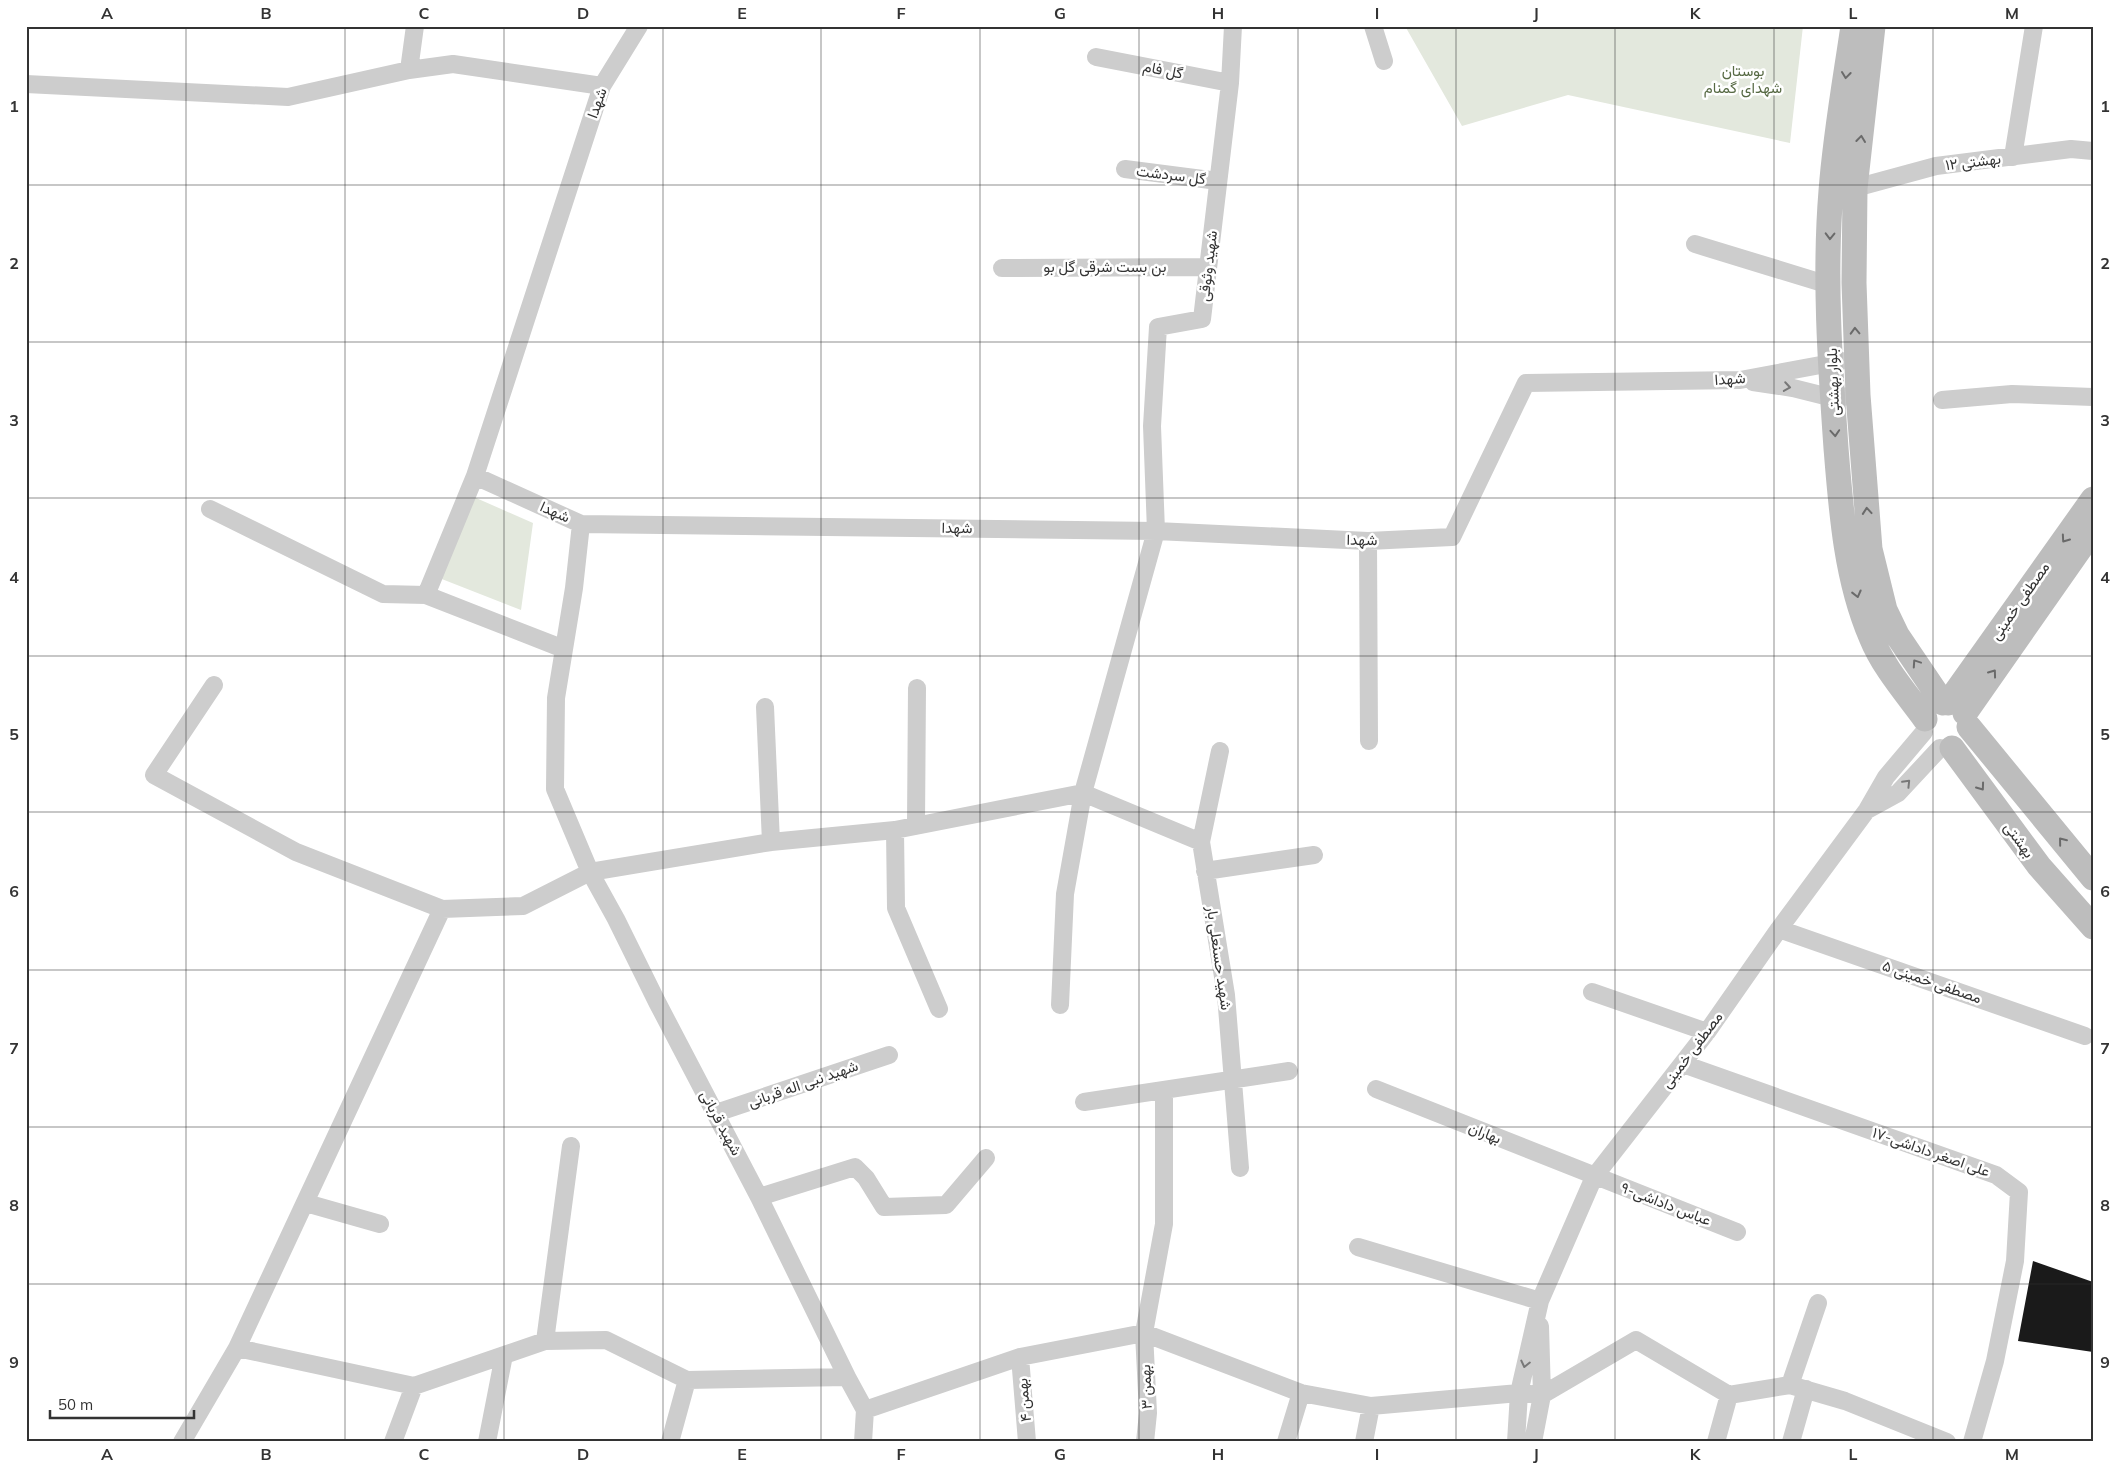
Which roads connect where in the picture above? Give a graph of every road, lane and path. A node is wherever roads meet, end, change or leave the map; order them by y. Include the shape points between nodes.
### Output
1 (415, 26) edge
2 (639, 26) edge
3 (1233, 26) edge
4 (1373, 26) edge
5 (1852, 26) edge
6 (1874, 26) edge
7 (2034, 26) edge
8 (1096, 57) dead end
9 (1384, 61) dead end
10 (409, 70) junction
11 (1230, 82) junction
12 (26, 84) edge
13 (602, 86) junction
14 (2093, 150) edge
15 (2013, 157) junction
16 (1125, 169) dead end
17 (1218, 181) junction
18 (1843, 190) junction
19 (1695, 244) dead end
20 (1208, 267) junction
21 (1002, 268) dead end
22 (1829, 285) junction
23 (1856, 360) junction
24 (1832, 362) junction
25 (1740, 380) junction
26 (1858, 396) junction
27 (2093, 397) edge
28 (1832, 398) junction
29 (1942, 400) dead end
30 (475, 476) junction
31 (2093, 499) edge
32 (210, 509) dead end
33 (581, 524) junction
34 (1156, 530) junction
35 (2093, 530) edge
36 (1368, 541) junction
37 (426, 595) junction
38 (564, 649) junction
39 (214, 685) dead end
40 (917, 688) dead end
41 (765, 708) dead end
42 (1946, 724) junction
43 (1370, 741) dead end
44 (1220, 751) dead end
45 (1083, 793) junction
46 (916, 825) junction
47 (895, 830) junction
48 (771, 842) junction
49 (1201, 842) junction
50 (1314, 855) dead end
51 (1206, 871) junction
52 (590, 872) junction
53 (2093, 878) edge
54 (442, 909) junction
55 (2093, 927) edge
56 (1779, 929) junction
57 (1592, 992) dead end
58 (1060, 1005) dead end
59 (939, 1009) dead end
60 (1707, 1032) junction
61 (2085, 1036) dead end
62 (889, 1055) dead end
63 (1683, 1064) junction
64 (1289, 1071) dead end
65 (1232, 1079) junction
66 (1376, 1089) dead end
67 (1164, 1091) junction
68 (1084, 1102) dead end
69 (716, 1113) junction
70 (571, 1146) dead end
71 (986, 1158) dead end
72 (1240, 1168) dead end
73 (1594, 1177) junction
74 (759, 1197) junction
75 (306, 1202) junction
76 (380, 1224) dead end
77 (1738, 1232) dead end
78 (1358, 1247) dead end
79 (1540, 1301) junction
80 (1818, 1303) dead end
81 (1144, 1333) junction
82 (544, 1340) junction
83 (237, 1348) junction
84 (504, 1355) junction
85 (1020, 1357) junction
86 (847, 1377) junction
87 (687, 1380) junction
88 (414, 1386) junction
89 (1798, 1387) junction
90 (1301, 1393) junction
91 (1518, 1393) junction
92 (1729, 1395) junction
93 (1542, 1396) junction
94 (1371, 1406) junction
95 (865, 1410) junction
96 (182, 1442) edge
97 (393, 1442) edge
98 (487, 1442) edge
99 (670, 1442) edge
100 (863, 1442) edge
101 (1027, 1442) edge
102 (1145, 1442) edge
103 (1286, 1442) edge
104 (1364, 1442) edge
105 (1516, 1442) edge
106 (1533, 1442) edge
107 (1716, 1442) edge
108 (1791, 1442) edge
109 (1947, 1442) edge
110 (1972, 1442) edge

1 - 10 street
2 - 13 street, شهدا
3 - 11 street, شهید وثوقی
4 - 9 street
5 -> 18 main road, بلوار بهشتی
18 -> 6 main road, بلوار بهشتی
7 - 15 street
8 - 11 street, گل فام
10 - 12 street via 288,97
10 - 13 street via 452,64
11 - 17 street, شهید وثوقی
13 - 30 street, شهدا
14 - 15 street, بهشتی ۱۲ via 2071,149
15 - 18 street, بهشتی ۱۲ via 1936,166
16 - 17 street, گل سردشت
17 - 20 street, شهید وثوقی
18 -> 22 main road, بلوار بهشتی
23 -> 18 main road, بلوار بهشتی
19 - 22 street
20 - 21 street, بن بست شرقی گل بو
20 - 34 street, شهید وثوقی via 1202,319 1158,328 1152,426
22 - 24 main road, بلوار بهشتی
23 - 24 street, شهدا
23 - 26 main road, بلوار بهشتی
24 - 25 street, شهدا
24 - 28 main road, بلوار بهشتی
25 -> 28 street
25 - 36 street, شهدا via 1526,383 1452,537
26 - 28 street
42 -> 26 main road, بلوار بهشتی via 1897,635 1879,586 1870,550
27 - 29 street via 2012,394
28 -> 42 main road, بلوار بهشتی via 1846,546 1871,637 1887,666
30 - 33 street, شهدا
30 - 37 street
31 -> 42 main road, مصطفی خمینی
32 - 37 street via 383,594
33 - 34 street, شهدا
33 - 38 street, شهید قربانی
34 - 36 street, شهدا
34 - 45 street
42 -> 35 main road, مصطفی خمینی
36 - 43 street
37 - 38 street
38 - 52 street, شهید قربانی via 556,698 555,789
39 - 54 street via 154,775 296,852
40 - 46 street
41 - 48 street
53 -> 42 main road, بهشتی
42 -> 55 main road, بهشتی via 2039,866
42 - 56 street, مصطفی خمینی via 1886,777 1867,810
44 - 49 street, شهید حسنعلی بار
45 - 46 street
45 - 49 street
45 - 58 street via 1065,894
46 - 47 street
47 - 48 street
47 - 59 street via 896,908
48 - 52 street
49 - 51 street, شهید حسنعلی بار
50 - 51 street
51 - 65 street, شهید حسنعلی بار via 1226,995
52 - 54 street via 523,906
52 - 69 street, شهید قربانی
54 - 75 street
56 - 60 street, مصطفی خمینی
56 - 61 street, مصطفی خمینی ۵
57 - 60 street
60 - 63 street, مصطفی خمینی
62 - 69 street, شهید نبی اله قربانی
63 - 73 street, مصطفی خمینی
63 - 110 street, علی اصغر داداشی-۱۷ via 1996,1175 2019,1192 2015,1262 1995,1361
64 - 65 street
65 - 67 street
65 - 72 street, شهید حسنعلی بار
66 - 73 street, بهاران
67 - 68 street
67 - 81 street, بهمن ۳ via 1164,1224
69 - 74 street, شهید قربانی
70 - 82 street
71 - 74 street via 946,1205 884,1207 855,1167
73 - 77 street, عباس داداشی-۹
73 - 79 street, مصطفی خمینی
74 - 86 street, شهید قربانی
75 - 76 street
75 - 83 street
78 - 79 street
79 -> 91 street, مصطفی خمینی
79 - 93 street, مصطفی خمینی
80 - 89 street
81 - 85 street
81 - 90 street
81 - 102 street, بهمن ۳ via 1148,1413
82 - 84 street
82 - 87 street via 606,1340
83 - 88 street
83 - 96 street
84 - 88 street
84 - 98 street
85 - 95 street
85 - 101 street, بهمن ۴
86 - 87 street
86 - 95 street, شهید قربانی
87 - 99 street
88 - 97 street
89 - 92 street
89 - 108 street
89 - 109 street
90 - 94 street
90 - 103 street
91 - 93 street
91 - 94 street
91 - 105 street, مصطفی خمینی
92 - 93 street via 1636,1340
92 - 107 street
93 - 106 street, مصطفی خمینی
94 - 104 street
95 - 100 street

